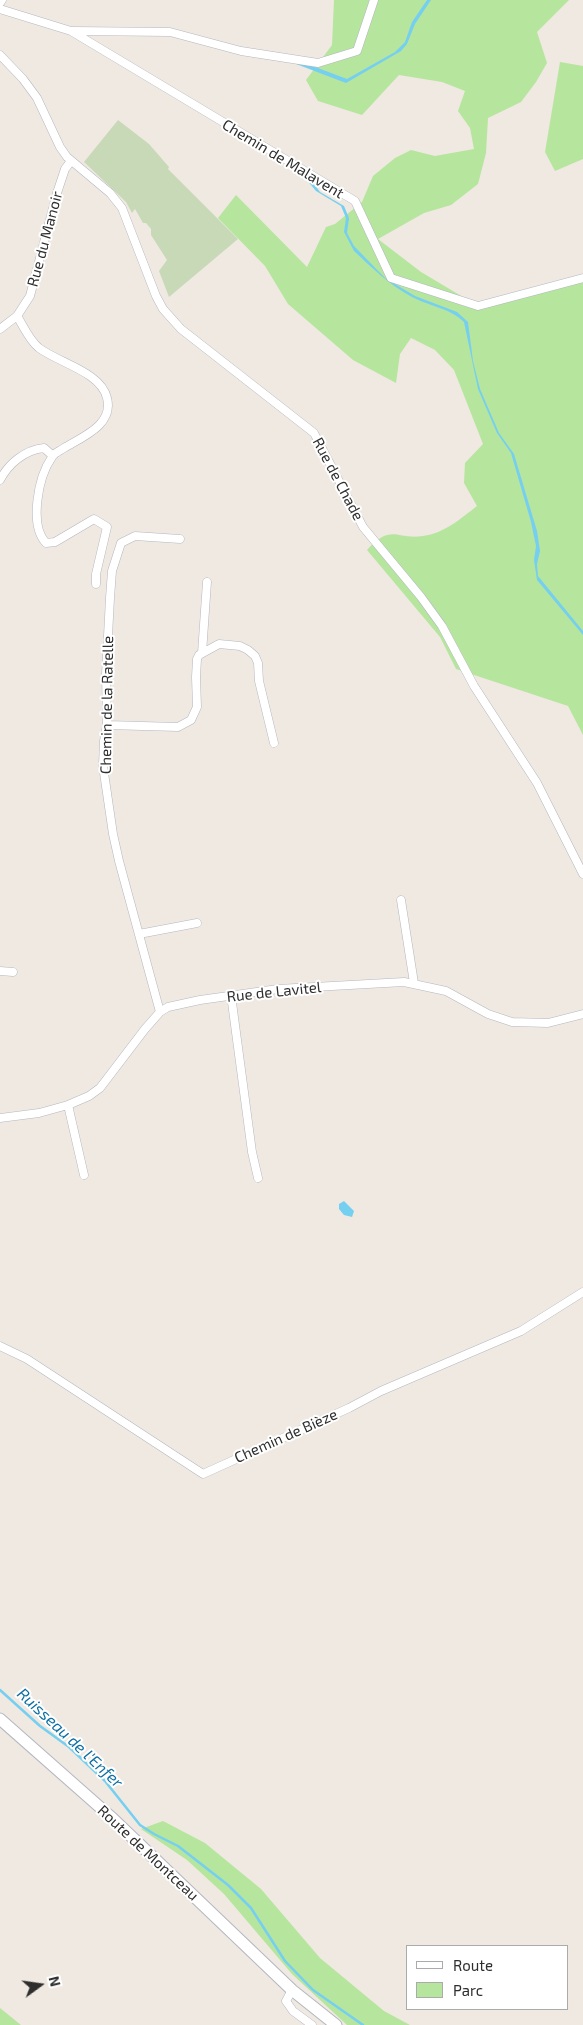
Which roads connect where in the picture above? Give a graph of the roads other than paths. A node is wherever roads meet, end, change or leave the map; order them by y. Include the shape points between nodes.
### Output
1 (2, 0) edge
2 (374, 0) edge
3 (0, 3) edge
4 (0, 9) edge
5 (71, 31) junction
6 (0, 55) edge
7 (71, 161) junction
8 (583, 278) edge
9 (18, 316) junction
10 (0, 329) edge
11 (52, 455) junction
12 (0, 480) edge
13 (180, 538) dead end
14 (207, 582) dead end
15 (96, 584) dead end
16 (202, 653) junction
17 (107, 725) junction
18 (274, 743) dead end
19 (583, 874) edge
20 (401, 900) dead end
21 (197, 923) dead end
22 (139, 934) junction
23 (0, 971) edge
24 (13, 972) dead end
25 (414, 983) junction
26 (231, 995) junction
27 (160, 1012) junction
28 (583, 1014) edge
29 (68, 1105) junction
30 (0, 1118) edge
31 (84, 1176) dead end
32 (258, 1178) dead end
33 (583, 1292) edge
34 (0, 1346) edge
35 (0, 1719) edge
36 (292, 1990) junction
37 (312, 2025) edge
38 (336, 2025) edge

1 - 3 street
2 - 5 street via 357,52 318,63 241,51 170,32
4 - 5 street
5 - 8 street, Chemin de Malavent via 355,201 391,278 478,306
6 - 7 street, Rue de Chade via 38,98 60,147
7 - 9 street, Rue du Manoir via 65,168 57,192 30,296
7 - 19 street, Rue de Chade via 102,186 122,208 156,296 180,329 314,433 363,527 442,626 474,686 537,783
9 - 10 street
9 - 11 street via 34,343 100,383 108,399 106,415 96,429
11 - 12 street via 44,448 33,449 19,458
11 - 15 street via 38,496 40,537 46,543 55,542 94,520 107,527
13 - 17 street, Chemin de la Ratelle via 135,536 121,542 112,571 106,674
14 - 16 street
16 - 17 street via 197,659 197,707 187,724 178,727
16 - 18 street via 219,644 240,646 255,656
17 - 22 street, Chemin de la Ratelle via 103,766 113,834
20 - 25 street
21 - 22 street
22 - 27 street, Chemin de la Ratelle
23 - 24 street
25 - 26 street, Rue de Lavitel via 278,989
25 - 28 street, Rue de Lavitel via 446,991 488,1014 512,1022 548,1023
26 - 27 street, Rue de Lavitel via 168,1007
26 - 32 street
27 - 29 street via 100,1088
29 - 30 street
29 - 31 street
33 - 34 street, Chemin de Bièze via 521,1331 381,1391 203,1474 27,1359
35 - 36 street, Route de Montceau via 111,1818
36 - 37 street via 286,2000 293,2011
36 - 38 street, Route de Montceau

